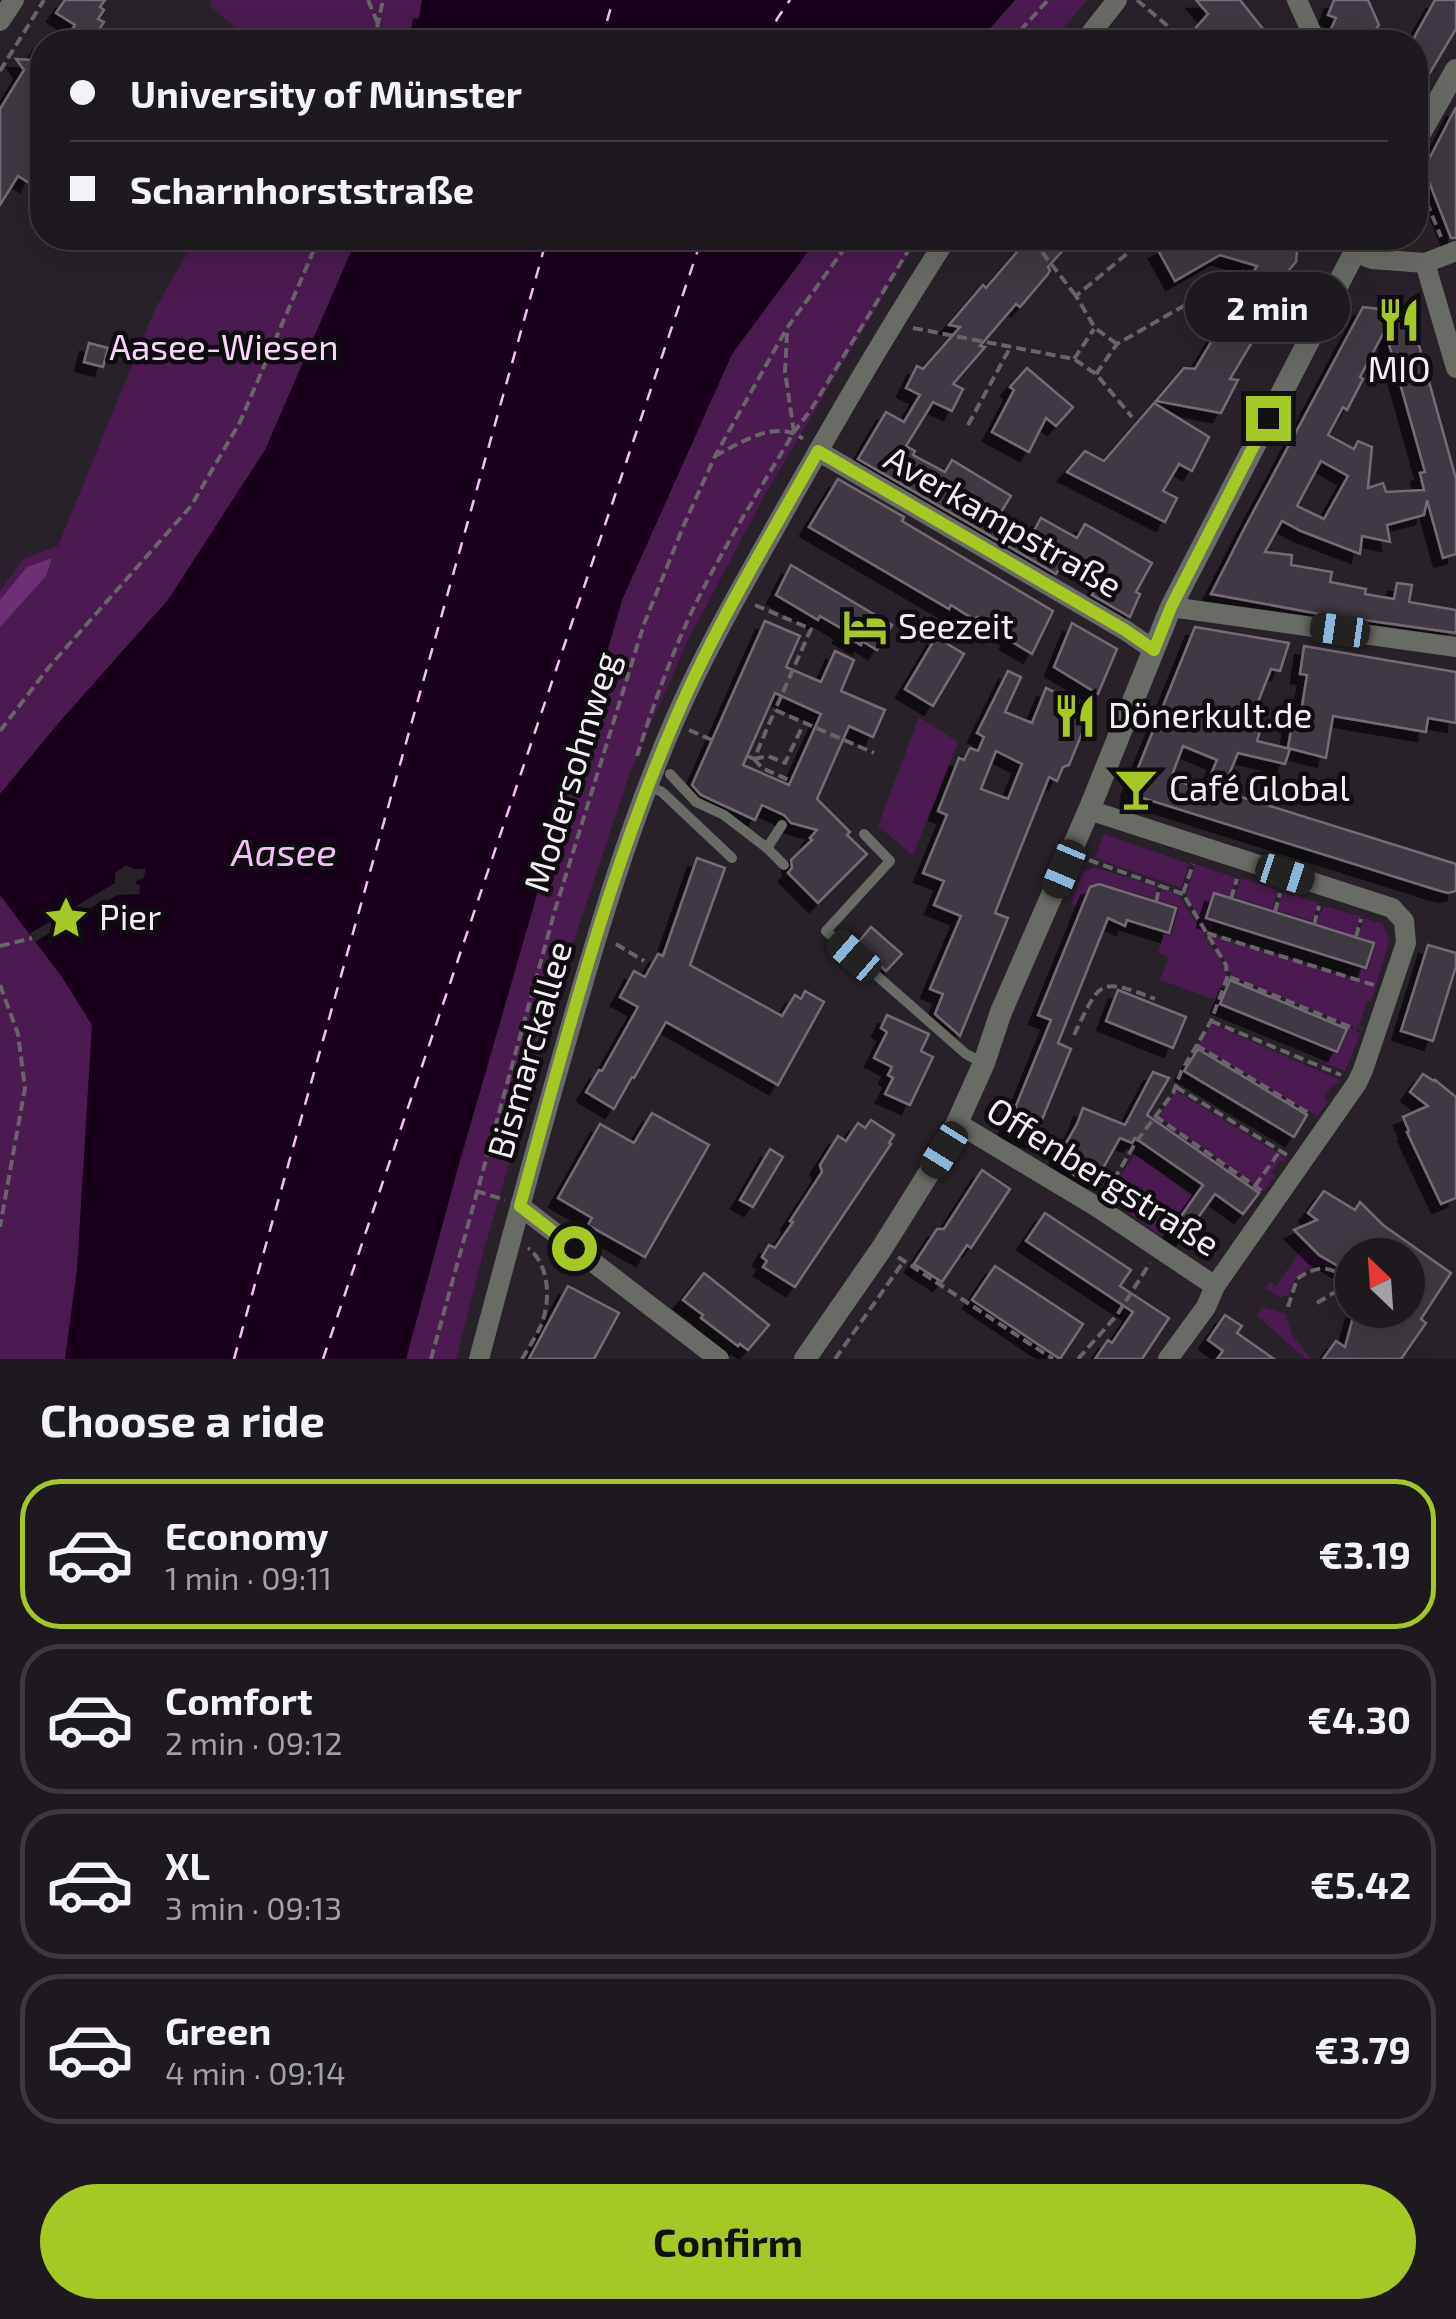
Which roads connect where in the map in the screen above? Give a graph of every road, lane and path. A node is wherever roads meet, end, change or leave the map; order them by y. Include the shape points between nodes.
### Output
1 (14, 0) edge
2 (44, 0) edge
3 (368, 0) edge
4 (382, 0) edge
5 (1048, 0) edge
6 (1117, 0) edge
7 (1137, 0) edge
8 (1297, 0) edge
9 (0, 21) edge
10 (378, 24) junction
11 (377, 30) edge
12 (1021, 30) edge
13 (1093, 30) edge
14 (1172, 30) edge
15 (1311, 30) edge
16 (1456, 70) edge
17 (0, 71) edge
18 (1428, 119) edge
19 (1428, 202) edge
20 (314, 250) edge
21 (843, 250) edge
22 (939, 250) edge
23 (1040, 250) edge
24 (1132, 250) edge
25 (1355, 250) edge
26 (1363, 250) edge
27 (1452, 253) edge
28 (1425, 264) junction
29 (1245, 271) dead end
30 (1076, 296) junction
31 (788, 328) junction
32 (913, 328) dead end
33 (1095, 328) junction
34 (1117, 344) junction
35 (1011, 346) junction
36 (1074, 358) junction
37 (1456, 368) edge
38 (1096, 374) junction
39 (1132, 417) dead end
40 (968, 425) dead end
41 (794, 432) junction
42 (818, 451) junction
43 (715, 456) junction
44 (737, 596) junction
45 (1171, 607) junction
46 (1456, 646) edge
47 (1154, 650) junction
48 (775, 710) junction
49 (804, 723) junction
50 (0, 731) edge
51 (874, 753) dead end
52 (747, 756) dead end
53 (754, 760) junction
54 (670, 774) dead end
55 (791, 782) dead end
56 (648, 785) junction
57 (1089, 810) junction
58 (782, 825) dead end
59 (864, 834) dead end
60 (1198, 846) junction
61 (767, 848) junction
62 (732, 858) dead end
63 (1086, 859) dead end
64 (784, 865) dead end
65 (1160, 885) junction
66 (1183, 894) junction
67 (1156, 902) dead end
68 (1207, 932) junction
69 (32, 938) dead end
70 (0, 946) edge
71 (1228, 976) junction
72 (0, 985) edge
73 (1390, 990) junction
74 (1155, 999) dead end
75 (1212, 1021) junction
76 (1074, 1035) dead end
77 (1374, 1036) junction
78 (1196, 1045) junction
79 (984, 1063) junction
80 (1357, 1082) junction
81 (1176, 1087) junction
82 (1155, 1116) junction
83 (958, 1124) junction
84 (1327, 1125) junction
85 (1280, 1151) junction
86 (1300, 1162) junction
87 (1255, 1186) junction
88 (476, 1192) junction
89 (1274, 1200) junction
90 (513, 1203) junction
91 (1098, 1207) junction
92 (0, 1227) edge
93 (512, 1237) junction
94 (1159, 1249) junction
95 (1335, 1271) edge
96 (1214, 1286) junction
97 (1335, 1292) edge
98 (1317, 1302) dead end
99 (1288, 1307) dead end
100 (431, 1359) edge
101 (479, 1359) edge
102 (522, 1359) edge
103 (719, 1359) edge
104 (805, 1359) edge
105 (836, 1359) edge
106 (1053, 1359) edge
107 (1078, 1359) edge
108 (1168, 1359) edge

1 - 9 street
2 - 17 path
3 - 10 path
4 - 10 path
5 - 12 path
6 - 13 street
7 - 14 path
8 - 15 street
10 - 11 path
16 - 18 street
19 - 27 path
20 - 50 path via 240,422 191,506
21 - 31 path, Modersohnweg
22 - 42 street, Bismarckallee
23 - 30 path
24 - 30 path
25 - 45 street
26 - 28 street via 1372,259
27 - 28 street
28 - 37 street
29 - 34 path
30 - 33 path
31 - 41 path via 785,372
31 - 43 path, Modersohnweg
32 - 35 path
33 - 34 path
33 - 36 path
34 - 38 path
35 - 36 path
35 - 40 path
36 - 38 path
38 - 39 path
41 - 42 path
41 - 43 path via 753,437
42 - 44 street, Bismarckallee
42 - 47 street, Averkampstraße
43 - 88 path, Modersohnweg via 644,624
44 - 48 path via 811,629
44 - 56 street, Bismarckallee
45 - 46 street
45 - 47 street
47 - 57 street
48 - 49 path
48 - 53 path
49 - 51 path
49 - 53 path via 785,762
52 - 53 path
53 - 55 path
54 - 61 lane via 696,802
56 - 62 lane
56 - 90 street, Bismarckallee
57 - 60 street, Offenbergstraße
57 - 79 street
58 - 61 lane
59 - 79 lane via 890,861 826,931
60 - 66 path
60 - 73 street, Offenbergstraße via 1392,908 1404,921 1406,943
61 - 64 lane
63 - 65 path
65 - 66 path
65 - 67 path
66 - 68 path
68 - 71 path
68 - 73 path
69 - 70 path
71 - 75 path
71 - 77 path
72 - 92 path via 18,1034 25,1088
73 - 77 street, Offenbergstraße
74 - 76 path via 1108,984 1094,995
75 - 78 path
75 - 80 path
77 - 80 street, Offenbergstraße
78 - 81 path
78 - 84 path
79 - 83 street
80 - 84 street, Offenbergstraße
81 - 82 path
81 - 85 path
82 - 87 path
82 - 91 path
83 - 91 street, Offenbergstraße
83 - 104 street
84 - 86 street, Offenbergstraße
85 - 86 path
85 - 87 path
86 - 89 street, Offenbergstraße
87 - 89 path
88 - 90 path
88 - 100 path, Modersohnweg
89 - 96 street, Offenbergstraße
90 - 93 street, Bismarckallee
90 - 103 street
91 - 94 street, Offenbergstraße
93 - 101 street, Bismarckallee
93 - 102 path via 544,1268 547,1302
94 - 96 street, Offenbergstraße
94 - 107 path via 1117,1315
95 - 99 path via 1316,1268 1297,1279
96 - 108 street, Offenbergstraße
97 - 98 path
105 - 106 path via 904,1261

